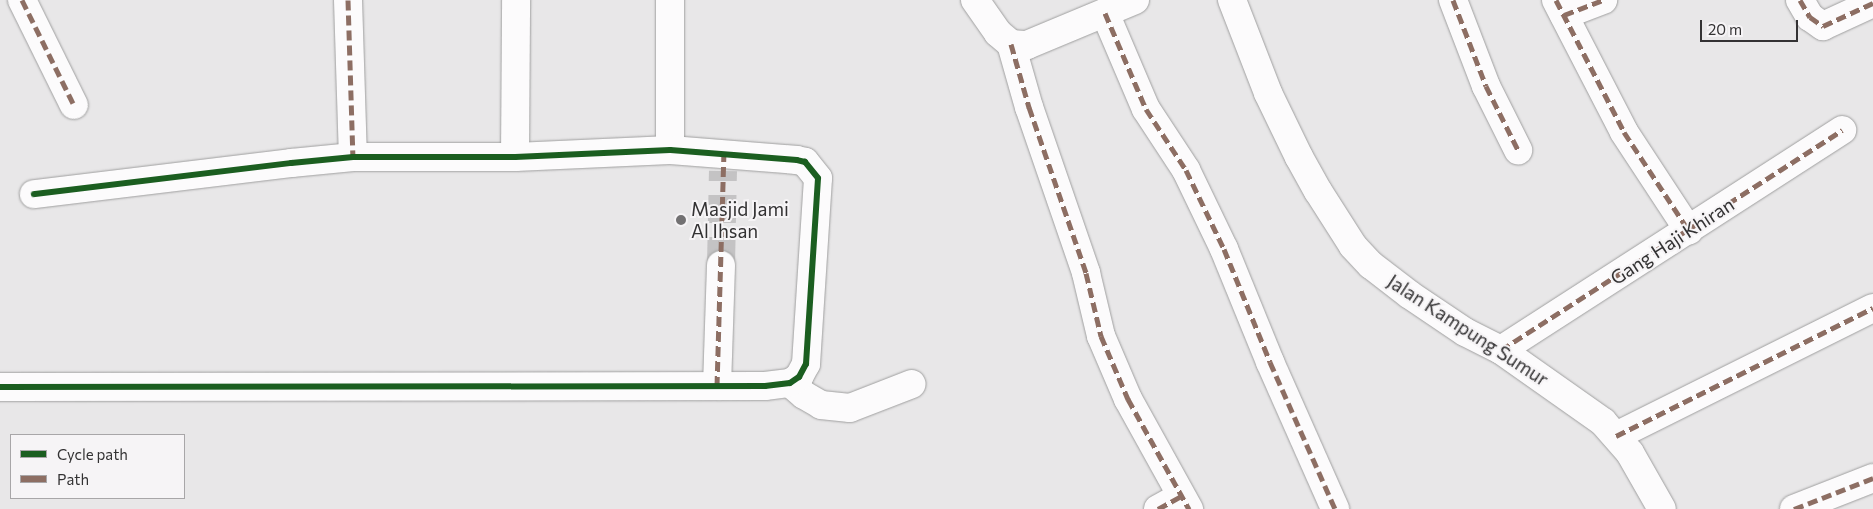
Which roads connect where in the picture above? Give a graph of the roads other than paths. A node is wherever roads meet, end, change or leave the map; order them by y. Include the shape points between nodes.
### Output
1 (22, 0) edge
2 (348, 0) edge
3 (516, 0) edge
4 (670, 0) edge
5 (976, 0) edge
6 (1135, 0) edge
7 (1232, 0) edge
8 (1453, 0) edge
9 (1603, 0) edge
10 (1800, 0) edge
11 (1873, 3) edge
12 (1560, 8) edge
13 (1105, 12) junction
14 (1011, 44) junction
15 (74, 105) dead end
16 (1842, 130) dead end
17 (670, 150) junction
18 (1518, 150) dead end
19 (353, 157) junction
20 (515, 158) junction
21 (34, 194) dead end
22 (1689, 231) junction
23 (721, 266) tunnel mouth
24 (1873, 308) edge
25 (1501, 350) junction
26 (790, 383) junction
27 (912, 384) dead end
28 (717, 386) junction
29 (0, 387) edge
30 (1616, 436) junction
31 (1873, 478) edge
32 (1185, 502) edge
33 (1158, 509) edge
34 (1335, 509) edge
35 (1662, 509) edge
36 (1794, 509) edge

1 - 15 street
2 - 19 street
3 - 20 street
4 - 17 street
5 - 14 street via 998,33
6 - 13 street
7 - 25 street, Jalan Kampung Sumur via 1268,93 1291,141 1318,191 1354,246 1371,265 1410,296 1465,332
8 - 18 street via 1486,86
9 - 12 street
10 - 11 street via 1810,16 1823,26
12 - 22 street via 1624,132
13 - 14 street via 1027,45
13 - 34 street via 1146,109 1186,170 1224,250
14 - 32 street via 1029,107 1086,273 1101,336 1128,399
16 - 22 street, Gang Haji Khiran
17 - 20 street
17 - 26 street via 724,162 797,160 805,162 818,178 806,364 799,377
19 - 20 street
19 - 21 street
22 - 25 street, Gang Haji Khiran
23 - 28 street
24 - 30 street
25 - 30 street, Jalan Kampung Sumur via 1603,422
26 - 27 street via 821,405 850,408
26 - 28 street
28 - 29 street
30 - 35 street, Jalan Kampung Sumur
31 - 36 street
32 - 33 street

